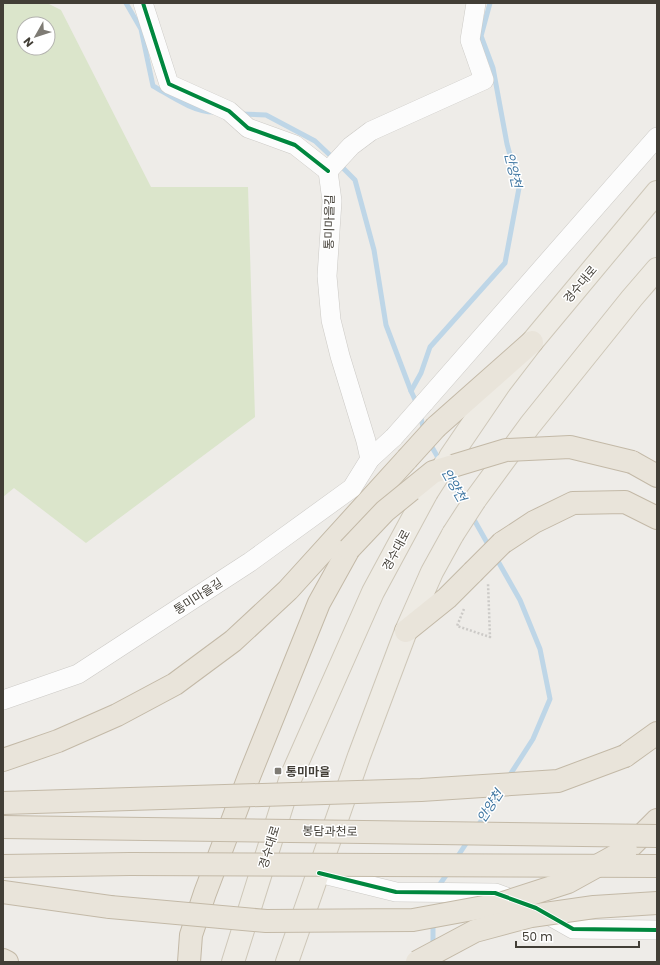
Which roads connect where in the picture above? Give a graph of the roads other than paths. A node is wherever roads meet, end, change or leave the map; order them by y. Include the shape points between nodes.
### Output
1 (143, 3) edge
2 (476, 3) edge
3 (657, 137) edge
4 (328, 171) junction
5 (657, 192) edge
6 (657, 269) edge
7 (532, 342) junction
8 (370, 459) junction
9 (657, 476) edge
10 (657, 518) edge
11 (406, 632) junction
12 (3, 700) edge
13 (657, 733) edge
14 (3, 760) edge
15 (3, 804) edge
16 (657, 820) edge
17 (3, 827) edge
18 (657, 836) edge
19 (3, 866) edge
20 (657, 866) edge
21 (319, 873) junction
22 (3, 892) edge
23 (657, 902) edge
24 (657, 930) edge
25 (3, 960) edge
26 (7, 962) edge
27 (189, 962) edge
28 (233, 962) edge
29 (287, 962) edge
30 (417, 962) edge

1 - 4 street via 169,84 229,111 248,128 296,145
2 - 4 street via 470,40 484,80 371,131 351,146
3 - 8 street, 통미마을길, bridge via 394,437
4 - 8 street, 통미마을길 via 332,201 328,276 331,320
5 - 7 main road, 경수대로
6 - 11 main road, bridge via 530,424 475,500 452,534 432,572
7 - 14 highway, bridge via 436,427 288,590 233,641 175,684 117,715 58,741
7 - 28 main road, 경수대로, bridge via 499,384 427,492 373,592 291,777
8 - 12 street, 통미마을길 via 352,488 250,562 78,674
9 - 27 highway, bridge via 632,462 570,447 506,450 433,472 385,511 349,549 319,603 205,893 191,935
10 - 11 highway, bridge via 624,502 573,503 534,522 502,543 447,598
11 - 21 main road via 359,756
13 - 15 highway, bridge via 625,756 558,781 421,790
16 - 22 highway, bridge via 626,850 568,882 500,904 413,920 266,921 110,907
17 - 18 highway, 봉담과천로, bridge
19 - 20 highway, bridge
21 - 24 street via 396,892 494,893 536,908 573,929
21 - 29 main road
23 - 30 highway, bridge via 594,907 532,916 475,931
25 - 26 highway

